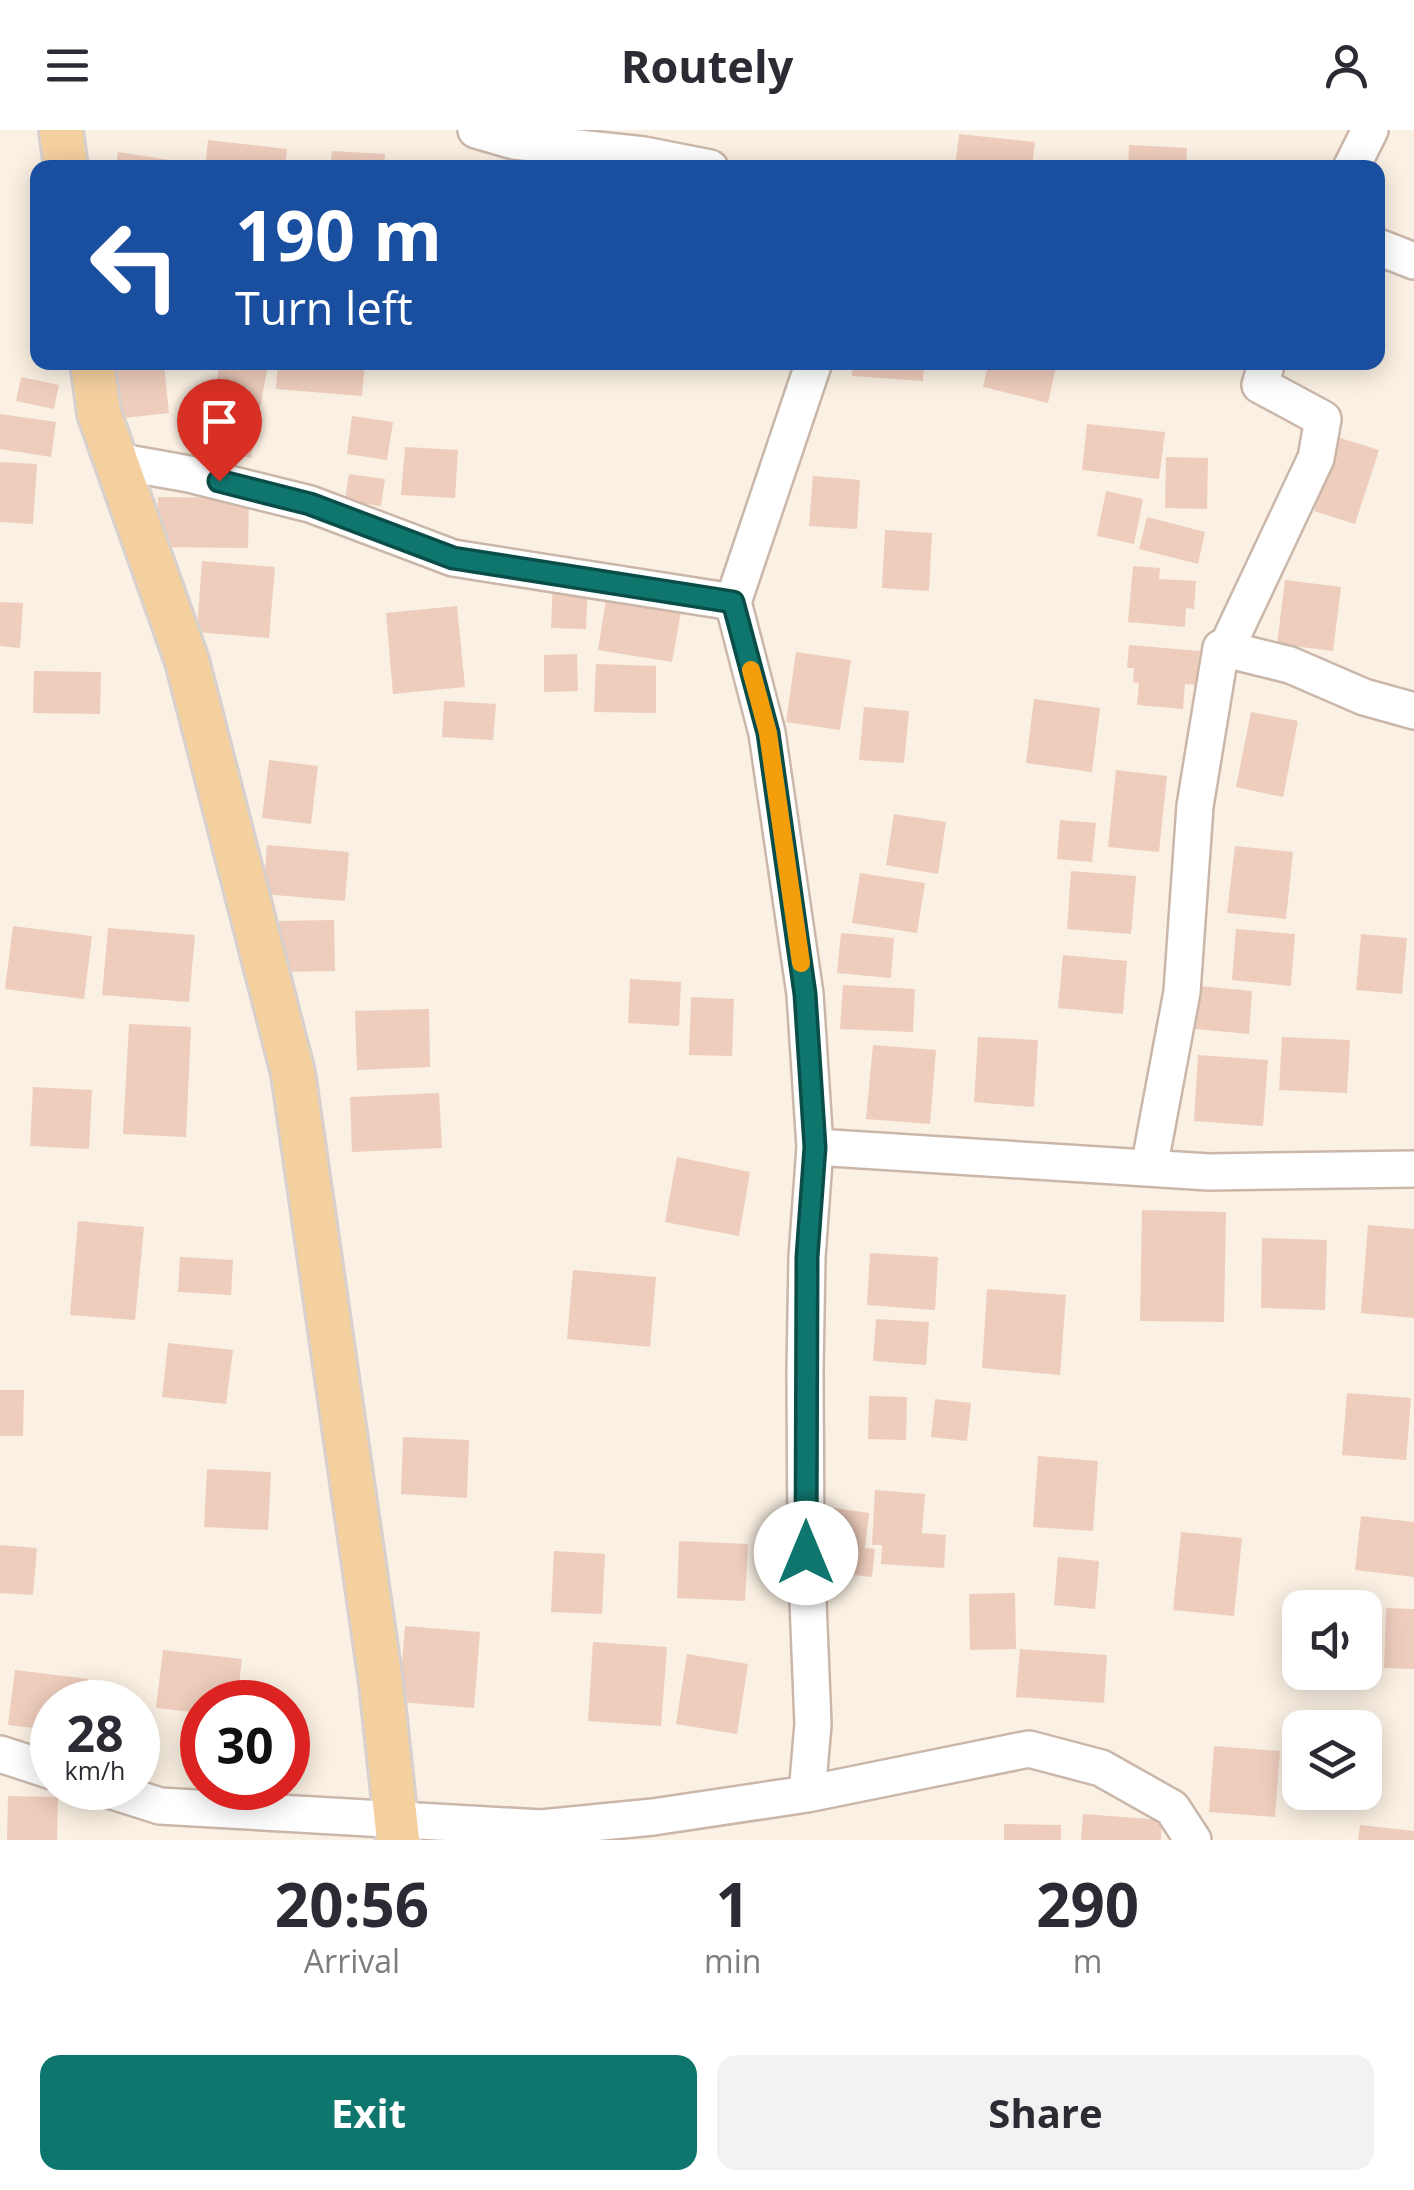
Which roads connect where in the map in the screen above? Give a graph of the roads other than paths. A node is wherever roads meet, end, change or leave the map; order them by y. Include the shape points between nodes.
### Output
1 (61, 130) edge
2 (476, 130) edge
3 (1370, 130) edge
4 (65, 160) edge
5 (669, 160) edge
6 (1355, 160) edge
7 (1385, 251) edge
8 (1414, 262) edge
9 (93, 370) edge
10 (811, 370) edge
11 (1265, 370) edge
12 (116, 461) junction
13 (733, 602) junction
14 (1226, 649) junction
15 (1414, 711) edge
16 (815, 1147) junction
17 (1149, 1168) junction
18 (1414, 1169) edge
19 (0, 1754) edge
20 (30, 1764) edge
21 (807, 1794) junction
22 (160, 1806) edge
23 (398, 1830) edge
24 (1192, 1840) edge

1 - 4 main road
2 - 5 street
3 - 6 street
7 - 8 street
9 - 12 main road
10 - 13 street
11 - 14 street via 1260,385 1323,419 1316,458
12 - 13 street via 310,504 453,558
12 - 23 main road via 188,662 293,1073
13 - 16 street via 768,733 805,994
14 - 15 street
14 - 17 street via 1221,648 1195,806 1182,992
16 - 17 street
16 - 21 street via 805,1370 813,1724
17 - 18 street
19 - 20 street
21 - 23 street via 541,1828
21 - 24 street via 1029,1749 1101,1768 1172,1808
22 - 23 street

